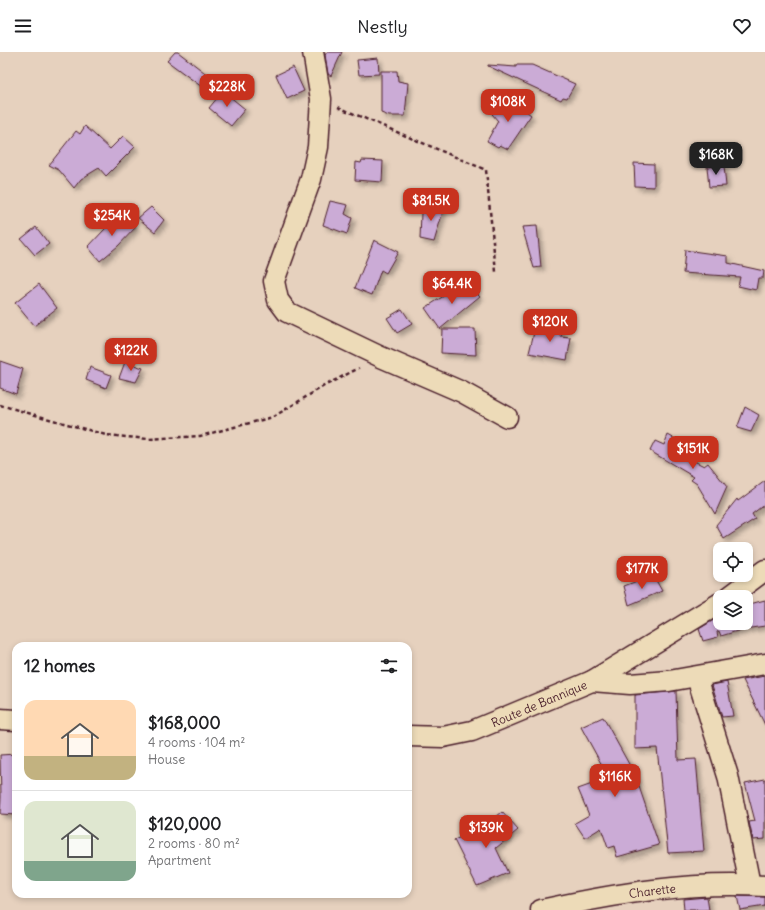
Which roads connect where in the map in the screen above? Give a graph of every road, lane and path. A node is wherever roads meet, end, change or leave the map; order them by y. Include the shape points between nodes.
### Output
1 (313, 52) edge
2 (322, 99) junction
3 (496, 272) dead end
4 (381, 357) junction
5 (0, 405) edge
6 (507, 416) dead end
7 (765, 570) edge
8 (738, 590) edge
9 (713, 607) edge
10 (765, 664) edge
11 (697, 677) junction
12 (592, 681) junction
13 (0, 719) edge
14 (12, 720) edge
15 (412, 736) edge
16 (758, 885) edge
17 (541, 910) edge

1 - 2 street
2 - 3 path via 486,170
2 - 4 street via 318,146 311,179 274,281 278,300 287,312
4 - 5 path via 324,386 273,417 200,436 148,439 106,435
4 - 6 street via 462,392
7 - 8 street
9 - 12 street
10 - 11 street, Route de Bannique
11 - 12 street, Route de Bannique via 630,684
11 - 16 street
12 - 15 street, Route de Bannique via 472,731 442,737
13 - 14 street
16 - 17 street, Charette via 671,887 597,897

